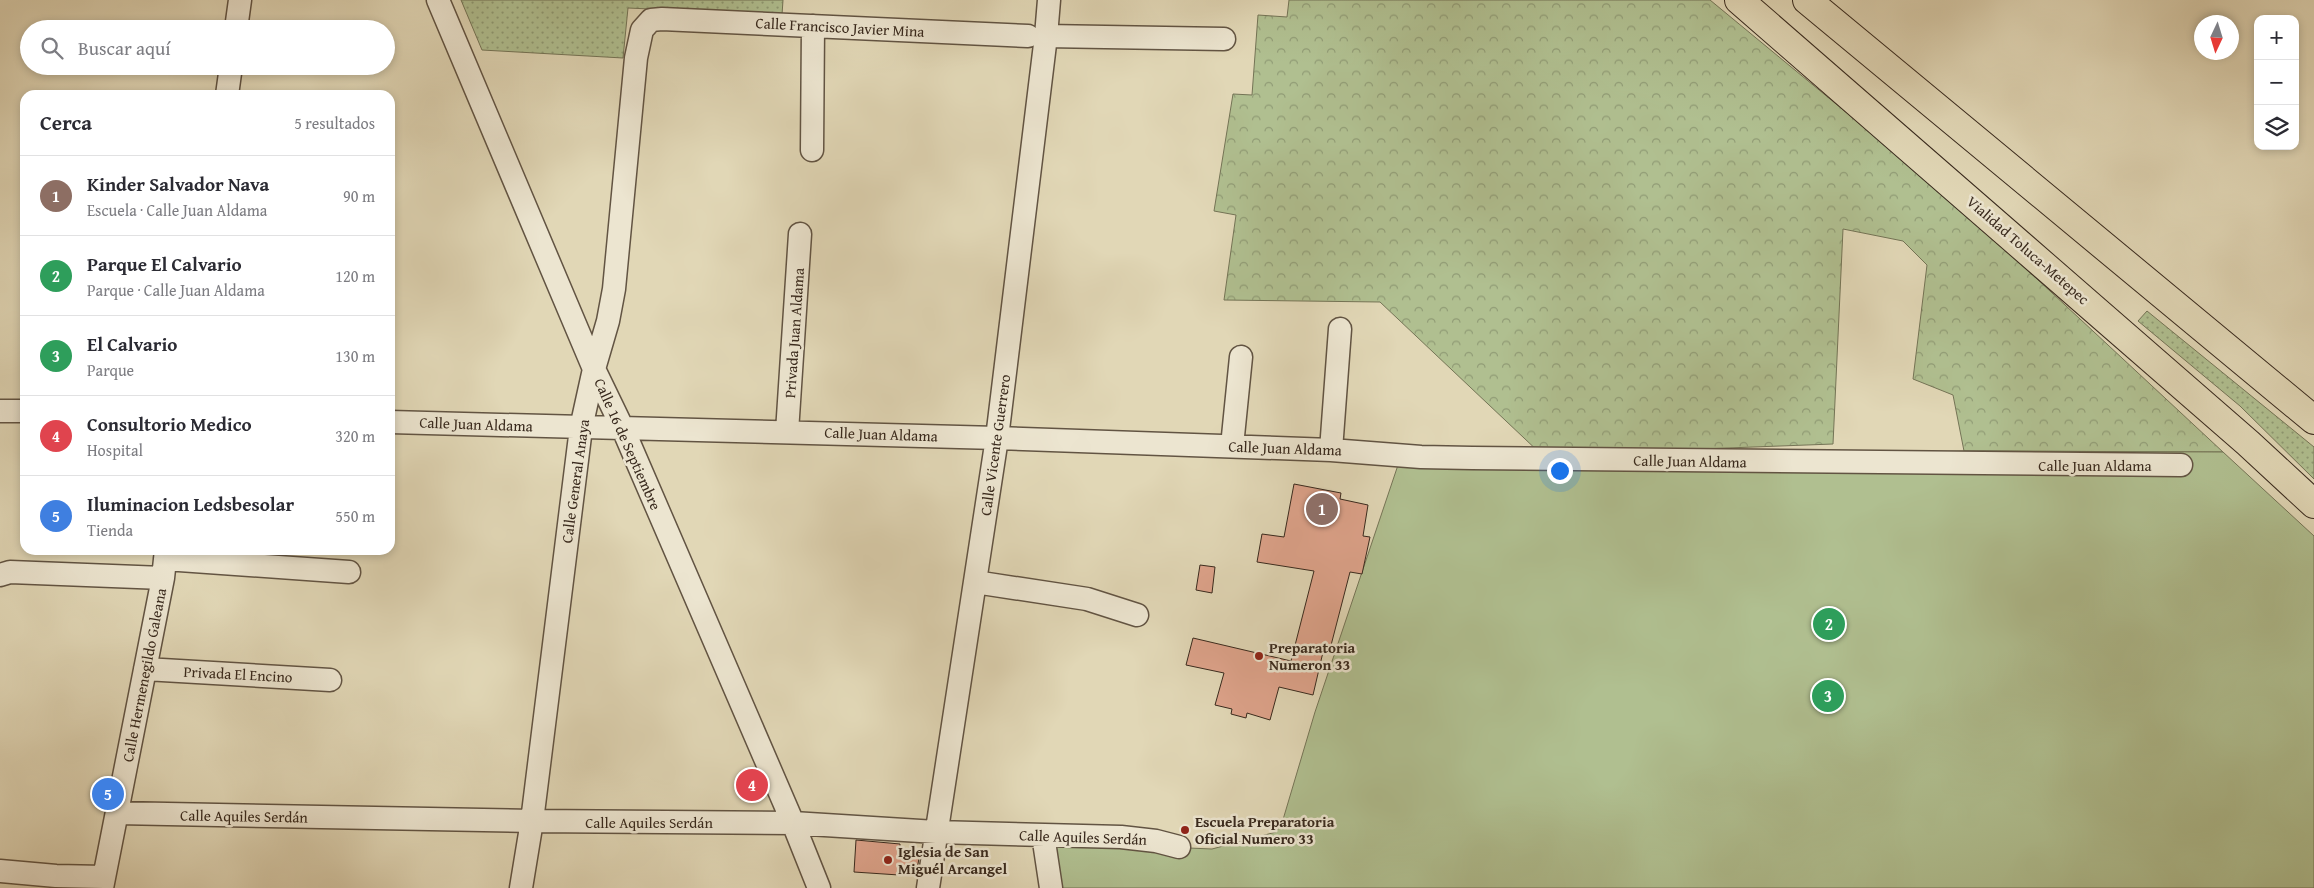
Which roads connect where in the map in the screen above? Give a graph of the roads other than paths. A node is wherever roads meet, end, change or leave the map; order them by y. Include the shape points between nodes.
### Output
1 (240, 0) edge
2 (438, 0) edge
3 (1049, 0) edge
4 (1739, 0) edge
5 (1808, 0) edge
6 (237, 20) edge
7 (651, 20) joint
8 (813, 26) junction
9 (1037, 36) junction
10 (1224, 39) dead end
11 (230, 75) edge
12 (228, 90) edge
13 (812, 150) dead end
14 (800, 234) dead end
15 (1340, 329) dead end
16 (1241, 357) dead end
17 (594, 369) junction
18 (0, 410) edge
19 (20, 411) edge
20 (2314, 420) edge
21 (395, 422) edge
22 (581, 428) junction
23 (623, 428) junction
24 (787, 432) junction
25 (997, 438) junction
26 (1232, 446) junction
27 (1331, 450) junction
28 (2181, 465) dead end
29 (2314, 504) edge
30 (165, 562) edge
31 (349, 572) dead end
32 (0, 575) edge
33 (975, 582) junction
34 (1137, 615) dead end
35 (145, 669) junction
36 (330, 680) dead end
37 (117, 813) junction
38 (532, 821) junction
39 (793, 823) junction
40 (936, 832) junction
41 (1043, 835) junction
42 (1179, 847) dead end
43 (0, 871) edge
44 (56, 882) edge
45 (103, 882) edge
46 (521, 888) edge
47 (819, 888) edge
48 (928, 888) edge
49 (1051, 888) edge

1 - 6 street
2 - 17 street, Calle 16 de Septiembre
3 - 9 street, Calle Vicente Guerrero
4 - 29 highway, Vialidad Toluca-Metepec
5 - 20 highway
7 - 8 street, Calle Francisco Javier Mina
7 - 17 street, Calle General Anaya via 642,30 636,58 614,289
8 - 9 street, Calle Francisco Javier Mina
8 - 13 street
9 - 10 street, Calle Francisco Javier Mina
9 - 25 street, Calle Vicente Guerrero
11 - 12 street
14 - 24 street, Privada Juan Aldama
15 - 27 street
16 - 26 street
17 - 22 street, Calle General Anaya
17 - 23 street, Calle 16 de Septiembre
18 - 19 street
21 - 22 street, Calle Juan Aldama
22 - 23 street, Calle Juan Aldama
22 - 38 street, Calle General Anaya
23 - 24 street, Calle Juan Aldama
23 - 39 street, Calle 16 de Septiembre
24 - 25 street, Calle Juan Aldama
25 - 26 street, Calle Juan Aldama
25 - 33 street, Calle Vicente Guerrero
26 - 27 street, Calle Juan Aldama
27 - 28 street, Calle Juan Aldama via 1421,457 1517,459
30 - 31 street
30 - 32 street
30 - 35 street, Calle Hermenegildo Galeana
33 - 34 street via 1087,599
33 - 40 street, Calle Vicente Guerrero
35 - 36 street, Privada El Encino
35 - 37 street, Calle Hermenegildo Galeana
37 - 38 street, Calle Aquiles Serdán
37 - 45 street, Calle Hermenegildo Galeana
38 - 39 street, Calle Aquiles Serdán
38 - 46 street, Calle General Anaya
39 - 40 street, Calle Aquiles Serdán
39 - 47 street, Calle 16 de Septiembre
40 - 41 street, Calle Aquiles Serdán
40 - 48 street, Calle Vicente Guerrero
41 - 42 street, Calle Aquiles Serdán via 1128,837
41 - 49 street
43 - 44 street
44 - 45 street

